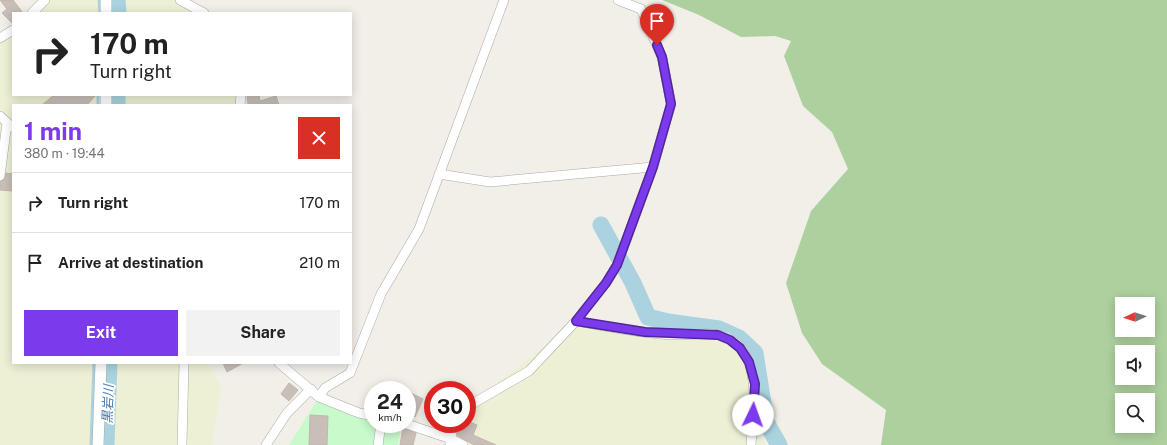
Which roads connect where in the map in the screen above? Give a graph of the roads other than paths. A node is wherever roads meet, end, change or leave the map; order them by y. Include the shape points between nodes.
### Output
1 (45, 0) edge
2 (106, 0) edge
3 (180, 0) edge
4 (504, 0) edge
5 (618, 0) edge
6 (33, 12) edge
7 (106, 12) edge
8 (202, 12) edge
9 (12, 31) edge
10 (0, 38) edge
11 (0, 116) edge
12 (10, 125) edge
13 (653, 167) junction
14 (439, 174) junction
15 (0, 176) edge
16 (576, 321) junction
17 (101, 364) edge
18 (184, 364) edge
19 (280, 364) edge
20 (311, 389) junction
21 (319, 397) junction
22 (476, 403) edge
23 (364, 414) edge
24 (416, 428) edge
25 (380, 433) edge
26 (450, 442) edge
27 (98, 445) edge
28 (182, 445) edge
29 (266, 445) edge
30 (378, 445) edge
31 (463, 445) edge
32 (751, 445) edge

1 - 6 street
2 - 7 street
3 - 8 street
4 - 14 street
5 - 13 street via 641,9 662,57 671,104
9 - 10 street
11 - 12 street
12 - 15 street
13 - 14 street via 490,182
13 - 16 street via 617,265
14 - 21 street via 419,229 381,294 350,373 325,388
16 - 22 street via 529,371
16 - 32 street via 645,332 718,335 730,340 740,348 749,362 755,384
17 - 27 street
18 - 28 street
19 - 20 street
20 - 21 street
20 - 29 street via 287,413
21 - 23 street
24 - 26 street
25 - 30 street
26 - 31 street

